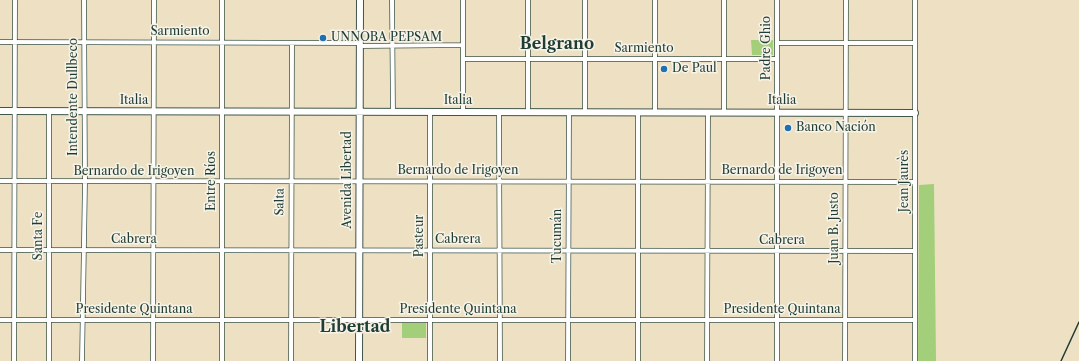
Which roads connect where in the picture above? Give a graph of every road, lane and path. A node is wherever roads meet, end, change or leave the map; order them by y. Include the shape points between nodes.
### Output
1 (15, 0) edge
2 (84, 0) edge
3 (154, 0) edge
4 (222, 0) edge
5 (360, 0) edge
6 (392, 0) edge
7 (463, 0) edge
8 (528, 0) edge
9 (585, 0) edge
10 (655, 0) edge
11 (724, 0) edge
12 (777, 0) edge
13 (846, 0) edge
14 (916, 0) edge
15 (0, 42) edge
16 (15, 42) junction
17 (84, 42) junction
18 (154, 42) junction
19 (222, 42) junction
20 (292, 43) junction
21 (777, 43) junction
22 (846, 43) junction
23 (360, 44) junction
24 (915, 44) junction
25 (463, 45) junction
26 (393, 46) junction
27 (463, 59) junction
28 (528, 59) junction
29 (585, 59) junction
30 (655, 59) junction
31 (724, 59) junction
32 (777, 59) junction
33 (0, 112) edge
34 (15, 112) junction
35 (50, 112) junction
36 (84, 112) junction
37 (153, 112) junction
38 (222, 112) junction
39 (291, 112) junction
40 (360, 112) junction
41 (393, 112) junction
42 (430, 112) junction
43 (463, 112) junction
44 (499, 112) junction
45 (528, 112) junction
46 (569, 112) junction
47 (585, 112) junction
48 (638, 112) junction
49 (655, 112) junction
50 (708, 112) junction
51 (724, 112) junction
52 (777, 112) junction
53 (846, 112) junction
54 (915, 113) junction
55 (0, 181) edge
56 (15, 181) junction
57 (290, 181) junction
58 (359, 181) junction
59 (430, 181) junction
60 (499, 181) junction
61 (568, 181) junction
62 (638, 181) junction
63 (708, 181) junction
64 (777, 181) junction
65 (50, 182) junction
66 (85, 182) junction
67 (153, 182) junction
68 (222, 182) junction
69 (846, 182) junction
70 (915, 182) junction
71 (0, 250) edge
72 (14, 250) junction
73 (49, 250) junction
74 (84, 250) junction
75 (153, 250) junction
76 (359, 250) junction
77 (430, 250) junction
78 (500, 250) junction
79 (222, 251) junction
80 (290, 251) junction
81 (568, 251) junction
82 (638, 251) junction
83 (708, 251) junction
84 (777, 251) junction
85 (846, 251) junction
86 (915, 251) junction
87 (0, 320) edge
88 (14, 320) junction
89 (49, 320) junction
90 (82, 320) junction
91 (153, 320) junction
92 (222, 320) junction
93 (290, 320) junction
94 (359, 320) junction
95 (430, 320) junction
96 (500, 320) junction
97 (568, 320) junction
98 (638, 320) junction
99 (707, 320) junction
100 (777, 320) junction
101 (845, 320) junction
102 (915, 320) junction
103 (14, 361) edge
104 (49, 361) edge
105 (82, 361) edge
106 (153, 361) edge
107 (222, 361) edge
108 (291, 361) edge
109 (359, 361) edge
110 (430, 361) edge
111 (500, 361) edge
112 (568, 361) edge
113 (638, 361) edge
114 (707, 361) edge
115 (777, 361) edge
116 (845, 361) edge
117 (915, 361) edge

1 - 16 street
2 - 17 street, Intendente Dullbeco
3 - 18 street
4 - 19 street, Entre Ríos
5 - 23 street, Avenida Libertad
6 - 26 street
7 - 25 street
8 - 28 street
9 - 29 street
10 - 30 street
11 - 31 street
12 - 21 street, Padre Ghio
13 - 22 street, Juan B. Justo
14 - 24 street, Jean Jaurès
15 - 16 street, Sarmiento
16 - 17 street, Sarmiento
16 - 34 street
17 - 18 street, Sarmiento
17 - 36 street, Intendente Dullbeco
18 - 19 street, Sarmiento
18 - 37 street
19 - 20 street, Sarmiento
19 - 38 street, Entre Ríos
20 - 23 street, Sarmiento
20 - 39 street, Salta
21 - 22 street
21 - 32 street, Padre Ghio
22 - 24 street
22 - 53 street, Juan B. Justo
23 - 26 street, Sarmiento
23 - 40 street, Avenida Libertad
24 - 54 street, Jean Jaurès
25 - 26 street, Sarmiento
25 - 27 street
26 - 41 street
27 - 28 street, Sarmiento
27 - 43 street
28 - 29 street, Sarmiento
28 - 45 street
29 - 30 street, Sarmiento
29 - 47 street
30 - 31 street, Sarmiento
30 - 49 street
31 - 32 street, Sarmiento
31 - 51 street
32 - 52 street, Padre Ghio
33 - 34 street, Italia
34 - 35 street, Italia
34 - 56 street
35 - 36 street, Italia
35 - 65 street, Santa Fe
36 - 37 street, Italia
36 - 66 street, Intendente Dullbeco
37 - 38 street, Italia
37 - 67 street
38 - 39 street, Italia
38 - 68 street, Entre Ríos
39 - 40 street, Italia
39 - 57 street, Salta
40 - 41 street, Italia
40 - 58 street, Avenida Libertad
41 - 42 street, Italia
42 - 43 street, Italia
42 - 59 street, Pasteur
43 - 44 street, Italia
44 - 45 street, Italia
44 - 60 street
45 - 46 street, Italia
46 - 47 street, Italia
46 - 61 street, Tucumán
47 - 48 street, Italia
48 - 49 street, Italia
48 - 62 street
49 - 50 street, Italia
50 - 51 street, Italia
50 - 63 street
51 - 52 street, Italia
52 - 53 street, Italia
52 - 64 street, Padre Ghio
53 - 54 street, Italia
53 - 69 street, Juan B. Justo
54 - 70 street, Jean Jaurès
55 - 56 street, Bernardo de Irigoyen
56 - 65 street, Bernardo de Irigoyen
56 - 72 street
57 - 58 street, Bernardo de Irigoyen
57 - 68 street, Bernardo de Irigoyen
57 - 80 street, Salta
58 - 59 street, Bernardo de Irigoyen
58 - 76 street, Avenida Libertad
59 - 60 street, Bernardo de Irigoyen
59 - 77 street, Pasteur
60 - 61 street, Bernardo de Irigoyen
60 - 78 street
61 - 62 street, Bernardo de Irigoyen
61 - 81 street, Tucumán
62 - 63 street, Bernardo de Irigoyen
62 - 82 street
63 - 64 street, Bernardo de Irigoyen
63 - 83 street
64 - 69 street, Bernardo de Irigoyen
64 - 84 street, Padre Ghio
65 - 66 street, Bernardo de Irigoyen
65 - 73 street, Santa Fe
66 - 67 street, Bernardo de Irigoyen
66 - 74 street, Intendente Dullbeco
67 - 68 street, Bernardo de Irigoyen
67 - 75 street
68 - 79 street, Entre Ríos
69 - 70 street, Bernardo de Irigoyen
69 - 85 street, Juan B. Justo
70 - 86 street, Jean Jaurès
71 - 72 street, Cabrera
72 - 73 street, Cabrera
72 - 88 street
73 - 74 street, Cabrera
73 - 89 street, Santa Fe
74 - 75 street, Cabrera
74 - 90 street, Intendente Dullbeco
75 - 79 street, Cabrera
75 - 91 street
76 - 77 street, Cabrera
76 - 80 street, Cabrera
76 - 94 street, Avenida Libertad
77 - 78 street, Cabrera
77 - 95 street, Pasteur
78 - 81 street, Cabrera
78 - 96 street
79 - 80 street, Cabrera
79 - 92 street, Entre Ríos
80 - 93 street, Salta
81 - 82 street, Cabrera
81 - 97 street, Tucumán
82 - 83 street, Cabrera
82 - 98 street
83 - 84 street, Cabrera
83 - 99 street
84 - 85 street, Cabrera
84 - 100 street, Padre Ghio
85 - 86 street, Cabrera
85 - 101 street, Juan B. Justo
86 - 102 street, Jean Jaurès
87 - 88 street, Presidente Quintana
88 - 89 street, Presidente Quintana
88 - 103 street
89 - 90 street, Presidente Quintana
89 - 104 street, Santa Fe
90 - 91 street, Presidente Quintana
90 - 105 street, Intendente Dullbeco
91 - 92 street, Presidente Quintana
91 - 106 street
92 - 93 street, Presidente Quintana
92 - 107 street, Entre Ríos
93 - 94 street, Presidente Quintana
93 - 108 street, Salta
94 - 95 street, Presidente Quintana
94 - 109 street, Avenida Libertad
95 - 96 street, Presidente Quintana
95 - 110 street, Pasteur
96 - 97 street, Presidente Quintana
96 - 111 street
97 - 98 street, Presidente Quintana
97 - 112 street, Tucumán
98 - 99 street, Presidente Quintana
98 - 113 street
99 - 100 street, Presidente Quintana
99 - 114 street
100 - 101 street, Presidente Quintana
100 - 115 street, Padre Ghio
101 - 102 street, Presidente Quintana
101 - 116 street, Juan B. Justo
102 - 117 street, Jean Jaurès

